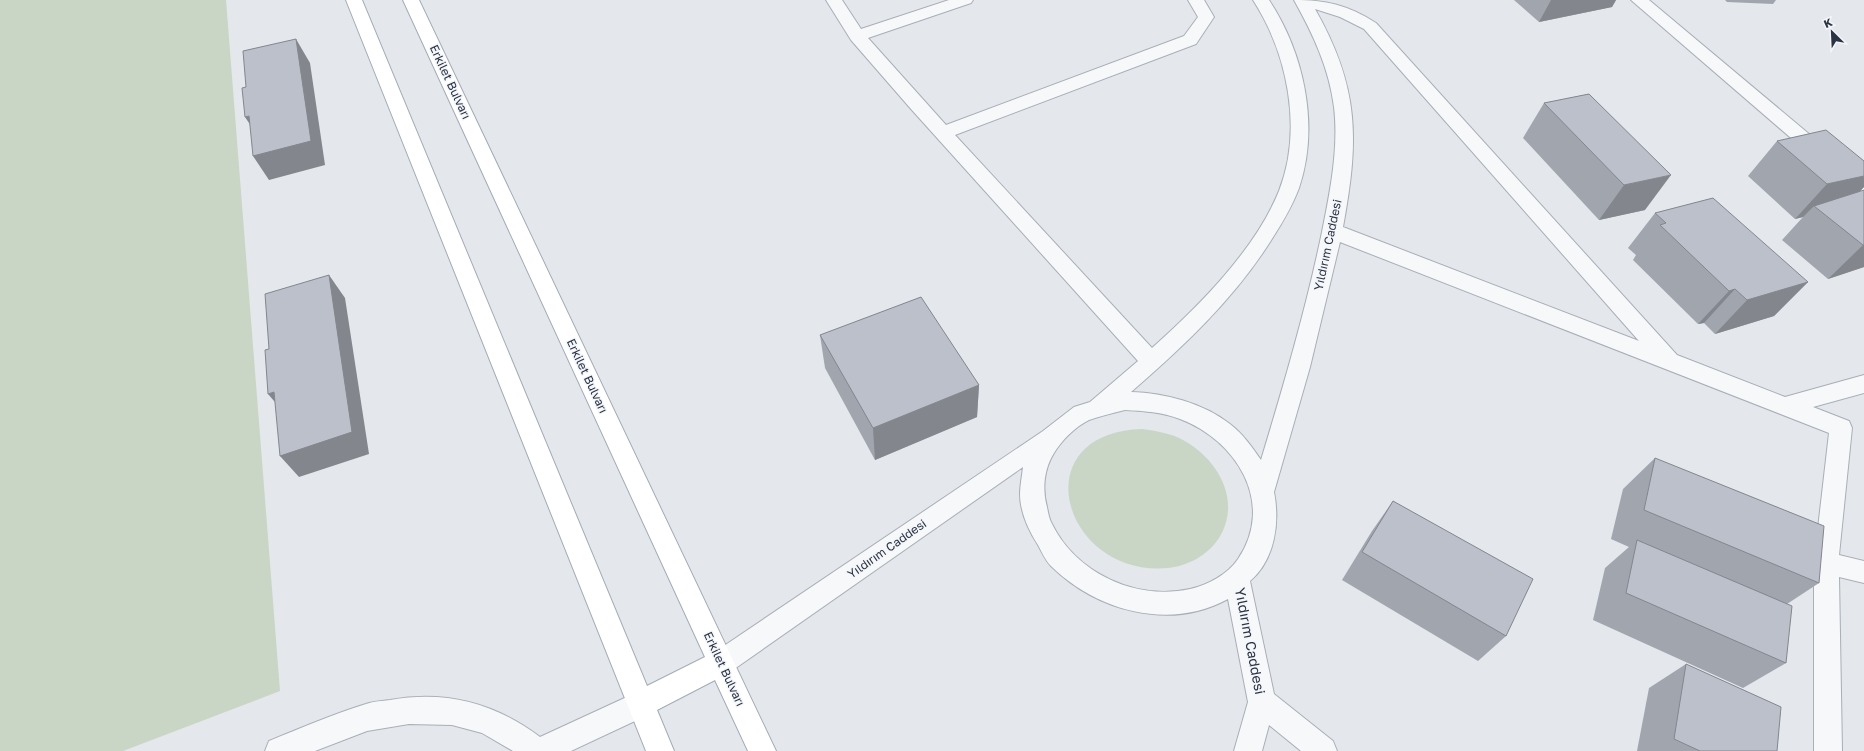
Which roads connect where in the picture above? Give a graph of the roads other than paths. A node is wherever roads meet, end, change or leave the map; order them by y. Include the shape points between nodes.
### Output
1 (354, 0) edge
2 (411, 0) edge
3 (834, 0) edge
4 (965, 0) edge
5 (1196, 0) edge
6 (1261, 0) edge
7 (1640, 0) edge
8 (1303, 1) edge
9 (857, 36) junction
10 (943, 133) junction
11 (1864, 190) edge
12 (1332, 231) junction
13 (1152, 362) junction
14 (1670, 362) junction
15 (1864, 384) edge
16 (1785, 406) junction
17 (1097, 407) junction
18 (1052, 435) junction
19 (1263, 490) junction
20 (1826, 563) junction
21 (1864, 572) edge
22 (1237, 578) junction
23 (721, 663) junction
24 (1262, 702) junction
25 (642, 703) junction
26 (279, 751) edge
27 (536, 751) edge
28 (540, 751) edge
29 (660, 751) edge
30 (762, 751) edge
31 (1248, 751) edge
32 (1322, 751) edge
33 (1828, 751) edge

1 - 25 main road
2 - 23 main road, Erkilet Bulvarı
3 - 9 street
4 - 9 street
5 - 10 street via 1206,17 1190,40
6 - 13 street via 1286,48 1292,68 1299,142 1290,186 1277,214 1247,262 1199,316
7 - 11 street
8 - 12 street, Yıldırım Caddesi via 1332,62 1340,89 1344,118 1343,160
8 - 14 street via 1335,8 1370,26
9 - 10 street
10 - 13 street
12 - 14 street
12 - 19 street, Yıldırım Caddesi via 1312,321
13 - 17 street
14 - 16 street
15 - 16 street
16 - 20 street via 1841,428
17 - 18 street via 1072,418
17 - 19 street via 1118,402 1140,401 1169,406 1197,416 1234,442 1252,465
18 - 22 street via 1034,468 1031,494 1033,507 1050,547 1076,574 1116,596 1148,603 1182,602 1212,594
18 - 23 street, Yıldırım Caddesi
19 - 22 street via 1266,504 1265,531 1255,556
20 - 21 street
20 - 33 street
22 - 24 street, Yıldırım Caddesi
23 - 25 main road
23 - 30 main road, Erkilet Bulvarı
24 - 31 street, Yıldırım Caddesi
24 - 32 street
25 - 28 street
25 - 29 main road
26 - 27 street via 367,717 409,710 452,711 486,720 515,735

